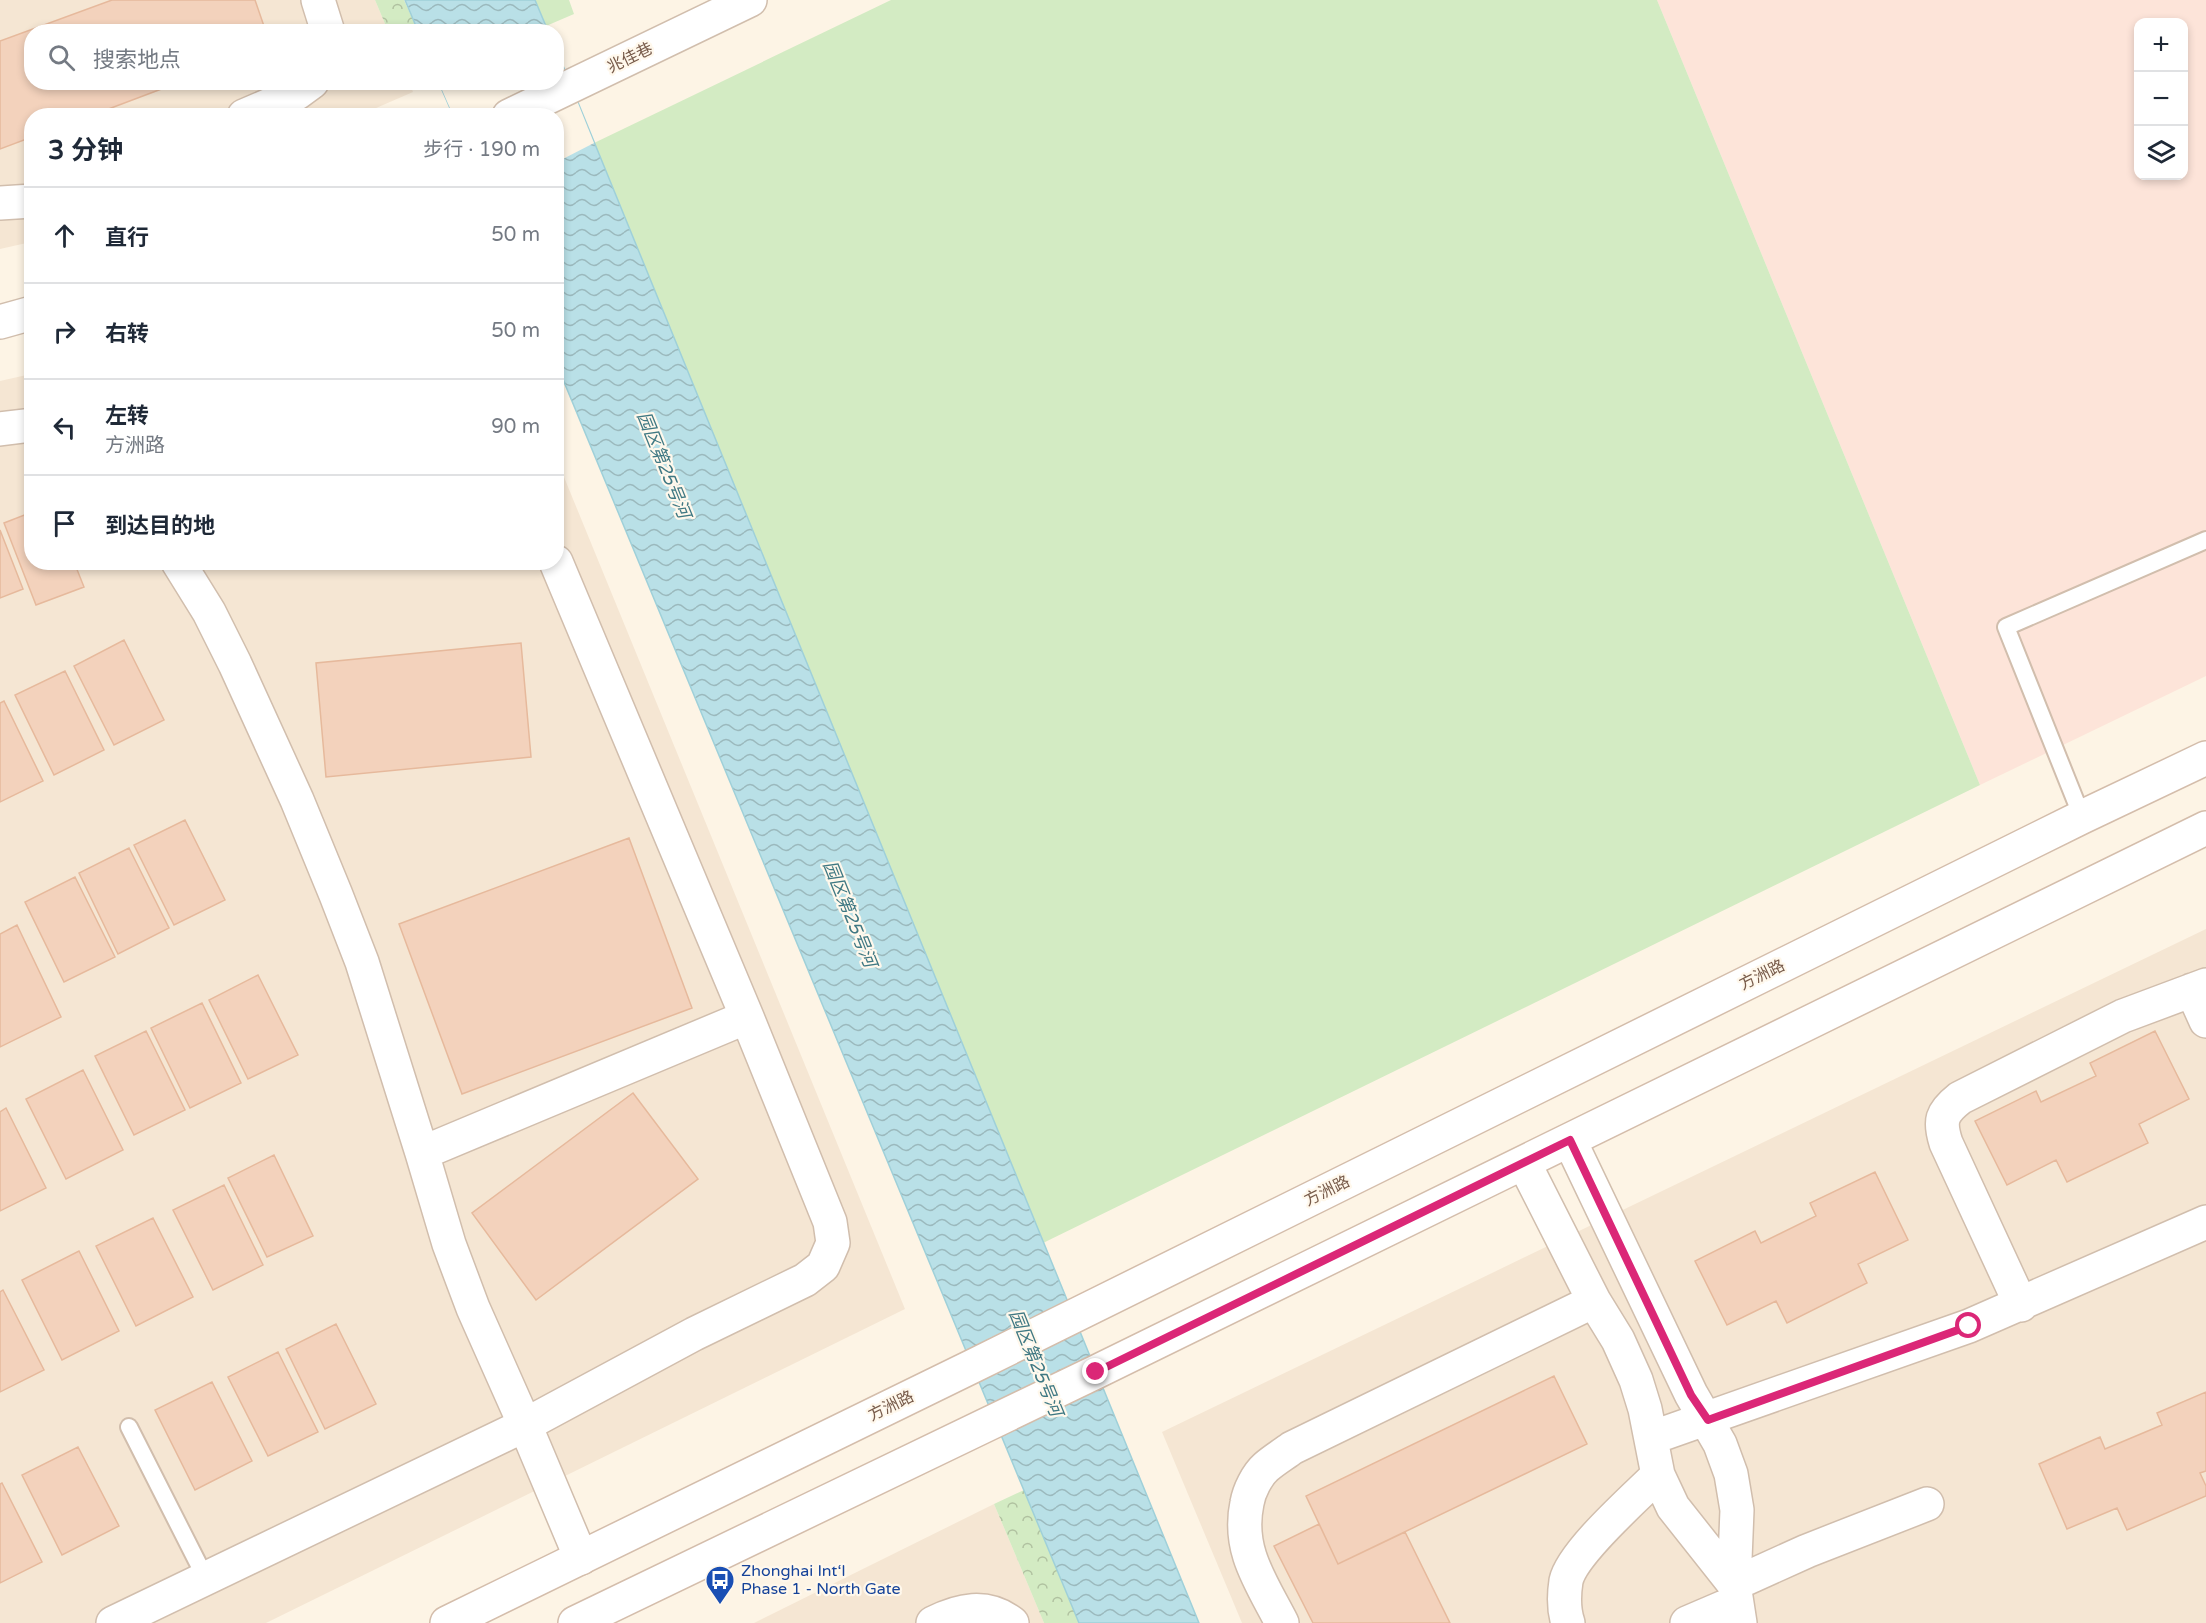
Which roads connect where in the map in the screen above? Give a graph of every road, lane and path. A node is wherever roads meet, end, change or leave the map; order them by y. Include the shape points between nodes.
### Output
1 (318, 0) edge
2 (750, 0) edge
3 (326, 24) edge
4 (564, 89) edge
5 (301, 90) edge
6 (563, 90) edge
7 (262, 108) edge
8 (526, 108) edge
9 (24, 202) edge
10 (0, 203) edge
11 (24, 315) edge
12 (0, 322) edge
13 (24, 426) edge
14 (0, 429) edge
15 (2206, 540) edge
16 (183, 570) edge
17 (559, 570) edge
18 (2206, 758) edge
19 (2082, 817) junction
20 (2206, 828) edge
21 (2199, 988) edge
22 (747, 1017) junction
23 (2206, 1021) edge
24 (1570, 1140) junction
25 (422, 1153) junction
26 (1524, 1163) junction
27 (2206, 1222) edge
28 (1594, 1301) junction
29 (2021, 1305) junction
30 (1708, 1420) junction
31 (525, 1425) junction
32 (129, 1427) dead end
33 (1651, 1438) junction
34 (1658, 1475) junction
35 (1928, 1504) dead end
36 (581, 1558) junction
37 (205, 1577) junction
38 (1737, 1603) edge
39 (113, 1623) edge
40 (447, 1623) edge
41 (575, 1623) edge
42 (933, 1623) edge
43 (1012, 1623) edge
44 (1282, 1623) edge
45 (1568, 1623) edge
46 (1687, 1623) edge

1 - 3 street
2 - 4 street, 兆佳巷
5 - 7 street
6 - 8 street, 兆佳巷
9 - 10 street
11 - 12 street
13 - 14 street
15 - 19 lane via 2006,627
16 - 25 street via 235,664 323,864 362,962
17 - 22 street
18 - 19 street, 方洲路
19 - 36 street, 方洲路
20 - 24 street
21 - 23 street
21 - 29 street via 2123,1016 1959,1098 1946,1109 1941,1126 1946,1143
22 - 25 street
22 - 31 street via 830,1222 833,1244 823,1266 805,1280 694,1334
24 - 26 street
24 - 30 street via 1691,1395
25 - 31 street via 448,1244
26 - 28 street
26 - 41 street
27 - 29 street
28 - 33 street via 1636,1380
28 - 44 street via 1292,1448 1264,1468 1249,1492 1243,1521 1244,1543
29 - 30 street
30 - 33 street
30 - 38 street via 1731,1474 1737,1510
31 - 36 street
31 - 37 street
32 - 37 lane
33 - 34 street
34 - 38 street via 1673,1507
34 - 45 street via 1583,1550 1566,1580
35 - 38 street via 1807,1551
36 - 40 street, 方洲路
37 - 39 street
38 - 46 street
42 - 43 street via 954,1612 972,1610 988,1612

